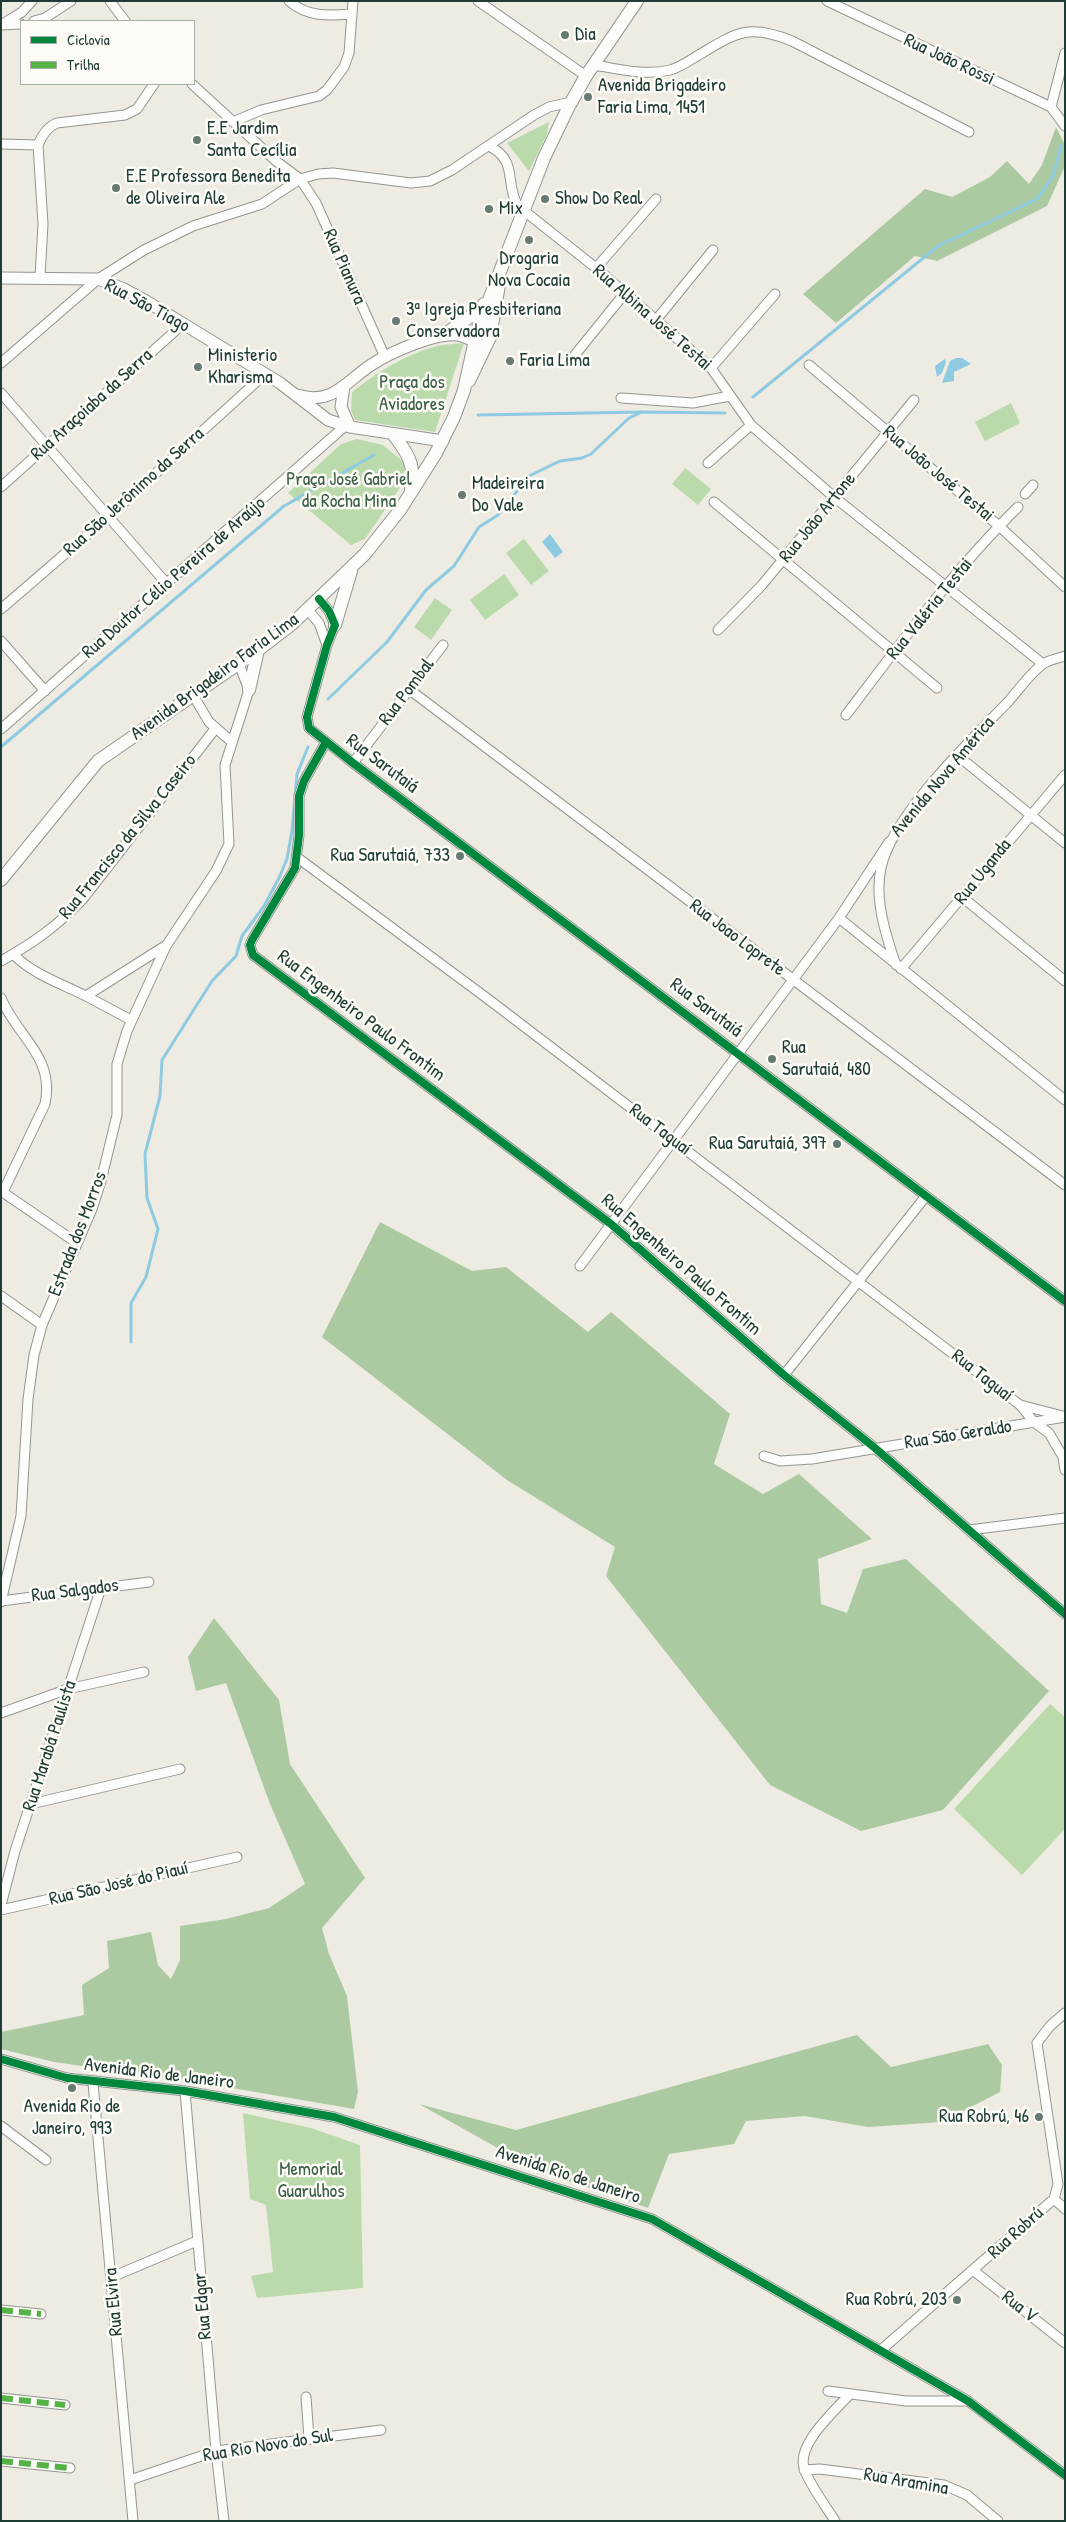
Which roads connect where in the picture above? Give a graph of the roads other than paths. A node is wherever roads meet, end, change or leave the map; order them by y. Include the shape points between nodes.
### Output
1 (32, 1) edge
2 (71, 1) edge
3 (110, 1) edge
4 (289, 1) edge
5 (353, 1) edge
6 (478, 1) edge
7 (637, 1) edge
8 (827, 1) edge
9 (351, 14) junction
10 (38, 20) edge
11 (124, 20) edge
12 (20, 24) edge
13 (1, 25) edge
14 (1065, 53) edge
15 (594, 65) junction
16 (586, 76) junction
17 (153, 85) edge
18 (193, 85) edge
19 (571, 102) junction
20 (1051, 107) junction
21 (233, 122) junction
22 (1065, 126) edge
23 (969, 132) dead end
24 (1, 144) edge
25 (38, 145) junction
26 (489, 146) junction
27 (300, 179) junction
28 (511, 185) junction
29 (529, 196) junction
30 (656, 199) dead end
31 (523, 211) junction
32 (712, 250) dead end
33 (596, 268) junction
34 (500, 275) junction
35 (40, 276) junction
36 (1, 278) edge
37 (98, 279) junction
38 (625, 292) junction
39 (775, 294) dead end
40 (490, 296) junction
41 (656, 320) junction
42 (184, 324) junction
43 (444, 335) junction
44 (474, 342) junction
45 (485, 351) junction
46 (574, 356) dead end
47 (384, 357) junction
48 (1, 363) edge
49 (809, 365) dead end
50 (711, 368) junction
51 (265, 374) junction
52 (344, 386) junction
53 (464, 390) junction
54 (1, 393) edge
55 (295, 394) junction
56 (730, 396) junction
57 (621, 398) dead end
58 (914, 400) dead end
59 (751, 425) junction
60 (348, 427) junction
61 (889, 433) junction
62 (392, 434) junction
63 (443, 441) junction
64 (48, 446) junction
65 (708, 463) dead end
66 (1033, 485) dead end
67 (1, 487) edge
68 (410, 494) junction
69 (1025, 494) dead end
70 (834, 497) junction
71 (714, 502) dead end
72 (1018, 507) dead end
73 (110, 515) junction
74 (999, 526) junction
75 (784, 559) junction
76 (351, 568) junction
77 (167, 584) junction
78 (948, 587) junction
79 (1065, 587) edge
80 (319, 600) junction
81 (1, 609) edge
82 (308, 610) junction
83 (335, 625) junction
84 (718, 630) dead end
85 (1, 641) edge
86 (327, 645) junction
87 (443, 645) dead end
88 (258, 650) junction
89 (894, 652) junction
90 (1065, 656) edge
91 (239, 664) junction
92 (1043, 664) junction
93 (937, 688) dead end
94 (249, 690) junction
95 (410, 690) junction
96 (45, 691) junction
97 (193, 694) junction
98 (846, 715) dead end
99 (1, 729) edge
100 (215, 729) junction
101 (232, 742) junction
102 (326, 742) junction
103 (957, 755) junction
104 (352, 763) junction
105 (1065, 775) edge
106 (1031, 813) junction
107 (889, 842) junction
108 (1065, 843) edge
109 (298, 858) junction
110 (1, 880) edge
111 (962, 897) junction
112 (839, 918) junction
113 (166, 946) junction
114 (13, 954) junction
115 (1, 961) edge
116 (898, 967) junction
117 (792, 980) junction
118 (1065, 981) edge
119 (86, 996) junction
120 (1, 998) edge
121 (131, 1020) junction
122 (738, 1053) junction
123 (1065, 1100) edge
124 (675, 1141) junction
125 (1065, 1185) edge
126 (2, 1192) edge
127 (926, 1196) junction
128 (611, 1224) junction
129 (77, 1243) junction
130 (580, 1266) dead end
131 (858, 1280) junction
132 (1, 1296) edge
133 (1065, 1301) edge
134 (42, 1325) junction
135 (784, 1375) junction
136 (1020, 1405) junction
137 (1065, 1416) edge
138 (1034, 1422) junction
139 (875, 1448) junction
140 (764, 1456) dead end
141 (1064, 1457) edge
142 (1065, 1470) edge
143 (1065, 1518) edge
144 (969, 1530) junction
145 (149, 1582) dead end
146 (102, 1588) junction
147 (1, 1601) edge
148 (1065, 1614) edge
149 (144, 1672) dead end
150 (68, 1689) junction
151 (1, 1714) edge
152 (180, 1768) dead end
153 (32, 1804) junction
154 (237, 1857) dead end
155 (1, 1904) edge
156 (1, 1910) edge
157 (1065, 2013) edge
158 (1, 2060) edge
159 (93, 2082) junction
160 (186, 2091) junction
161 (1, 2126) edge
162 (46, 2160) dead end
163 (1054, 2199) junction
164 (1065, 2209) edge
165 (197, 2241) junction
166 (974, 2271) junction
167 (112, 2277) junction
168 (1, 2310) edge
169 (41, 2314) dead end
170 (1065, 2343) edge
171 (881, 2350) junction
172 (828, 2391) dead end
173 (849, 2394) junction
174 (306, 2397) dead end
175 (1, 2398) edge
176 (968, 2401) junction
177 (65, 2405) dead end
178 (381, 2430) dead end
179 (309, 2438) junction
180 (216, 2451) junction
181 (1, 2461) edge
182 (70, 2468) dead end
183 (804, 2470) junction
184 (1065, 2475) edge
185 (130, 2480) junction
186 (133, 2521) edge
187 (224, 2521) edge
188 (835, 2521) edge
189 (998, 2521) edge

1 - 13 street via 22,12
2 - 10 street
3 - 11 street
4 - 9 street via 308,13 329,16
5 - 9 street
6 - 16 street
7 - 15 main road, Avenida Brigadeiro Faria Lima
8 - 20 street, Rua João Rossi
9 - 21 street via 349,53 344,67 327,90 319,96 260,110
12 - 13 street
14 - 20 street
15 - 16 main road, Avenida Brigadeiro Faria Lima
15 - 23 street via 658,72 673,69 731,36 755,31 770,32
16 - 19 main road, Avenida Brigadeiro Faria Lima
17 - 25 street via 137,109 125,115 57,123 49,126
18 - 21 street, Rua Pianura
19 - 26 street via 534,115
19 - 29 main road, Avenida Brigadeiro Faria Lima
20 - 22 street, Rua João Rossi
21 - 27 street, Rua Pianura
24 - 25 street
25 - 35 street via 43,224
26 - 27 street via 430,180 411,183 333,173
26 - 28 street via 504,157
27 - 37 street via 262,204 193,226 144,250
27 - 47 street, Rua Pianura via 316,203
28 - 29 street
28 - 31 street via 514,200
29 - 31 main road, Avenida Brigadeiro Faria Lima
30 - 33 street
31 - 33 street, Rua Albina José Testai
31 - 34 main road, Avenida Brigadeiro Faria Lima
32 - 41 street
33 - 38 street, Rua Albina José Testai
34 - 40 main road, Avenida Brigadeiro Faria Lima
34 - 45 main road, Avenida Brigadeiro Faria Lima via 497,308
35 - 36 street, Rua São Tiago
35 - 37 street, Rua São Tiago
37 - 42 street, Rua São Tiago via 124,289
37 - 48 street
38 - 41 street, Rua Albina José Testai
38 - 46 street
39 - 50 street
40 - 43 main road via 475,313
40 - 44 main road, Avenida Brigadeiro Faria Lima
41 - 50 street, Rua Albina José Testai
42 - 51 street, Rua São Tiago
42 - 64 street, Rua Araçoiaba da Serra
43 - 44 street via 459,335
43 - 47 street
44 - 45 street
44 - 53 main road, Avenida Brigadeiro Faria Lima
45 - 53 main road, Avenida Brigadeiro Faria Lima
47 - 52 street
49 - 61 street, Rua João José Testai
50 - 56 street, Rua Albina José Testai
51 - 55 street, Rua São Tiago
51 - 73 street, Rua São Jerônimo da Serra
52 - 55 street via 316,398
52 - 60 street via 341,407
53 - 63 main road, Avenida Brigadeiro Faria Lima
54 - 64 street
55 - 60 street, Rua São Tiago via 319,415
56 - 57 street via 693,403
56 - 59 street, Rua Albina José Testai
58 - 61 street, Rua João Artone
59 - 65 street
59 - 70 street, Rua Albina José Testai
60 - 62 street, Rua São Tiago
60 - 77 street, Rua Doutor Célio Pereira de Araújo
61 - 70 street, Rua João Artone
61 - 74 street, Rua João José Testai
62 - 63 street, Rua São Tiago
62 - 68 main road via 412,465 414,476
63 - 68 main road, Avenida Brigadeiro Faria Lima
64 - 67 street, Rua Araçoiaba da Serra
64 - 73 street
66 - 69 street
68 - 76 main road, Avenida Brigadeiro Faria Lima via 376,541
70 - 75 street, Rua João Artone
70 - 78 street, Rua Albina José Testai
71 - 75 street
72 - 74 street, Rua Valéria Testai
73 - 77 street
73 - 81 street, Rua São Jerônimo da Serra
74 - 78 street, Rua Valéria Testai
74 - 79 street, Rua João José Testai
75 - 84 street, Rua João Artone
75 - 89 street
76 - 80 main road, Avenida Brigadeiro Faria Lima
76 - 83 main road
77 - 96 street, Rua Doutor Célio Pereira de Araújo
78 - 89 street, Rua Valéria Testai
78 - 92 street, Rua Albina José Testai
80 - 82 main road, Avenida Brigadeiro Faria Lima
80 - 83 street
82 - 86 street via 318,623
82 - 88 main road, Avenida Brigadeiro Faria Lima
83 - 86 street
85 - 96 street
86 - 102 street, Rua Sarutaiá via 307,722 309,728
87 - 95 street, Rua Pombal
88 - 91 main road, Avenida Brigadeiro Faria Lima
88 - 94 main road
89 - 93 street
89 - 98 street, Rua Valéria Testai
90 - 92 street
91 - 94 street
91 - 97 main road, Avenida Brigadeiro Faria Lima
92 - 103 street, Avenida Nova América
94 - 101 street, Estrada dos Morros
95 - 104 street, Rua Pombal
95 - 117 street, Rua Joao Loprete
96 - 99 street, Rua Doutor Célio Pereira de Araújo
97 - 100 street
97 - 110 main road, Avenida Brigadeiro Faria Lima via 98,761
100 - 101 street
100 - 114 street, Rua Francisco da Silva Caseiro via 82,900 59,924
101 - 113 street, Estrada dos Morros via 224,777 230,836 227,851
102 - 104 street, Rua Sarutaiá
102 - 109 street via 299,796
103 - 106 street
103 - 107 street, Avenida Nova América
104 - 122 street, Rua Sarutaiá
105 - 106 street, Rua Uganda
106 - 108 street
106 - 111 street, Rua Uganda
107 - 112 street
107 - 116 street, Avenida Nova América via 880,869 879,884 884,923
109 - 124 street, Rua Taguaí
109 - 128 street, Rua Engenheiro Paulo Frontim via 289,880 252,940 251,950 260,961
111 - 116 street, Rua Uganda
111 - 118 street
112 - 116 street
112 - 117 street
113 - 119 street
113 - 121 street, Estrada dos Morros
114 - 115 street, Rua Francisco da Silva Caseiro
114 - 119 street via 40,973
116 - 123 street
117 - 122 street
117 - 125 street, Rua Joao Loprete
119 - 121 street
120 - 126 street via 42,1062 48,1094
121 - 129 street, Estrada dos Morros via 117,1064 117,1115 101,1181
122 - 124 street
122 - 127 street, Rua Sarutaiá
124 - 128 street
124 - 131 street, Rua Taguaí
126 - 129 street
127 - 131 street
127 - 133 street, Rua Sarutaiá
128 - 130 street
128 - 135 street, Rua Engenheiro Paulo Frontim
129 - 134 street, Estrada dos Morros
131 - 135 street
131 - 136 street, Rua Taguaí
132 - 134 street
134 - 147 street, Estrada dos Morros via 30,1376 21,1516
135 - 139 street, Rua Engenheiro Paulo Frontim
136 - 137 street, Rua Taguaí
136 - 138 street, Rua Taguaí
137 - 138 street, Rua São Geraldo
138 - 139 street, Rua São Geraldo
138 - 141 street, Rua São Geraldo via 1049,1433
139 - 140 street, Rua São Geraldo via 812,1459 780,1461
139 - 144 street, Rua Engenheiro Paulo Frontim
141 - 142 street
143 - 144 street
144 - 148 street, Rua Engenheiro Paulo Frontim
145 - 146 street, Rua Salgados
146 - 147 street, Rua Salgados
146 - 150 street, Rua Marabá Paulista
149 - 150 street
150 - 151 street
150 - 153 street, Rua Marabá Paulista
152 - 153 street
153 - 155 street, Rua Marabá Paulista
154 - 156 street, Rua São José do Piauí
157 - 163 street, Rua Robrú via 1038,2043 1058,2184
158 - 159 street, Avenida Rio de Janeiro
159 - 160 street, Avenida Rio de Janeiro
159 - 167 street, Rua Elvira
160 - 165 street, Rua Edgar
160 - 171 street, Avenida Rio de Janeiro via 334,2117 652,2219
161 - 162 street
163 - 164 street
163 - 166 street, Rua Robrú
165 - 167 street
165 - 180 street, Rua Edgar
166 - 170 street, Rua V
166 - 171 street, Rua Robrú
167 - 185 street, Rua Elvira
168 - 169 street
171 - 176 street, Avenida Rio de Janeiro
172 - 173 street
173 - 176 street via 906,2401
173 - 183 street via 806,2447
174 - 179 street
175 - 177 street
176 - 184 street, Avenida Rio de Janeiro
178 - 179 street, Rua Rio Novo do Sul
179 - 180 street, Rua Rio Novo do Sul
180 - 185 street, Rua Rio Novo do Sul
180 - 187 street, Rua Edgar
181 - 182 street
183 - 188 street
183 - 189 street, Rua Aramina via 820,2469 944,2485 967,2494
185 - 186 street, Rua Elvira

